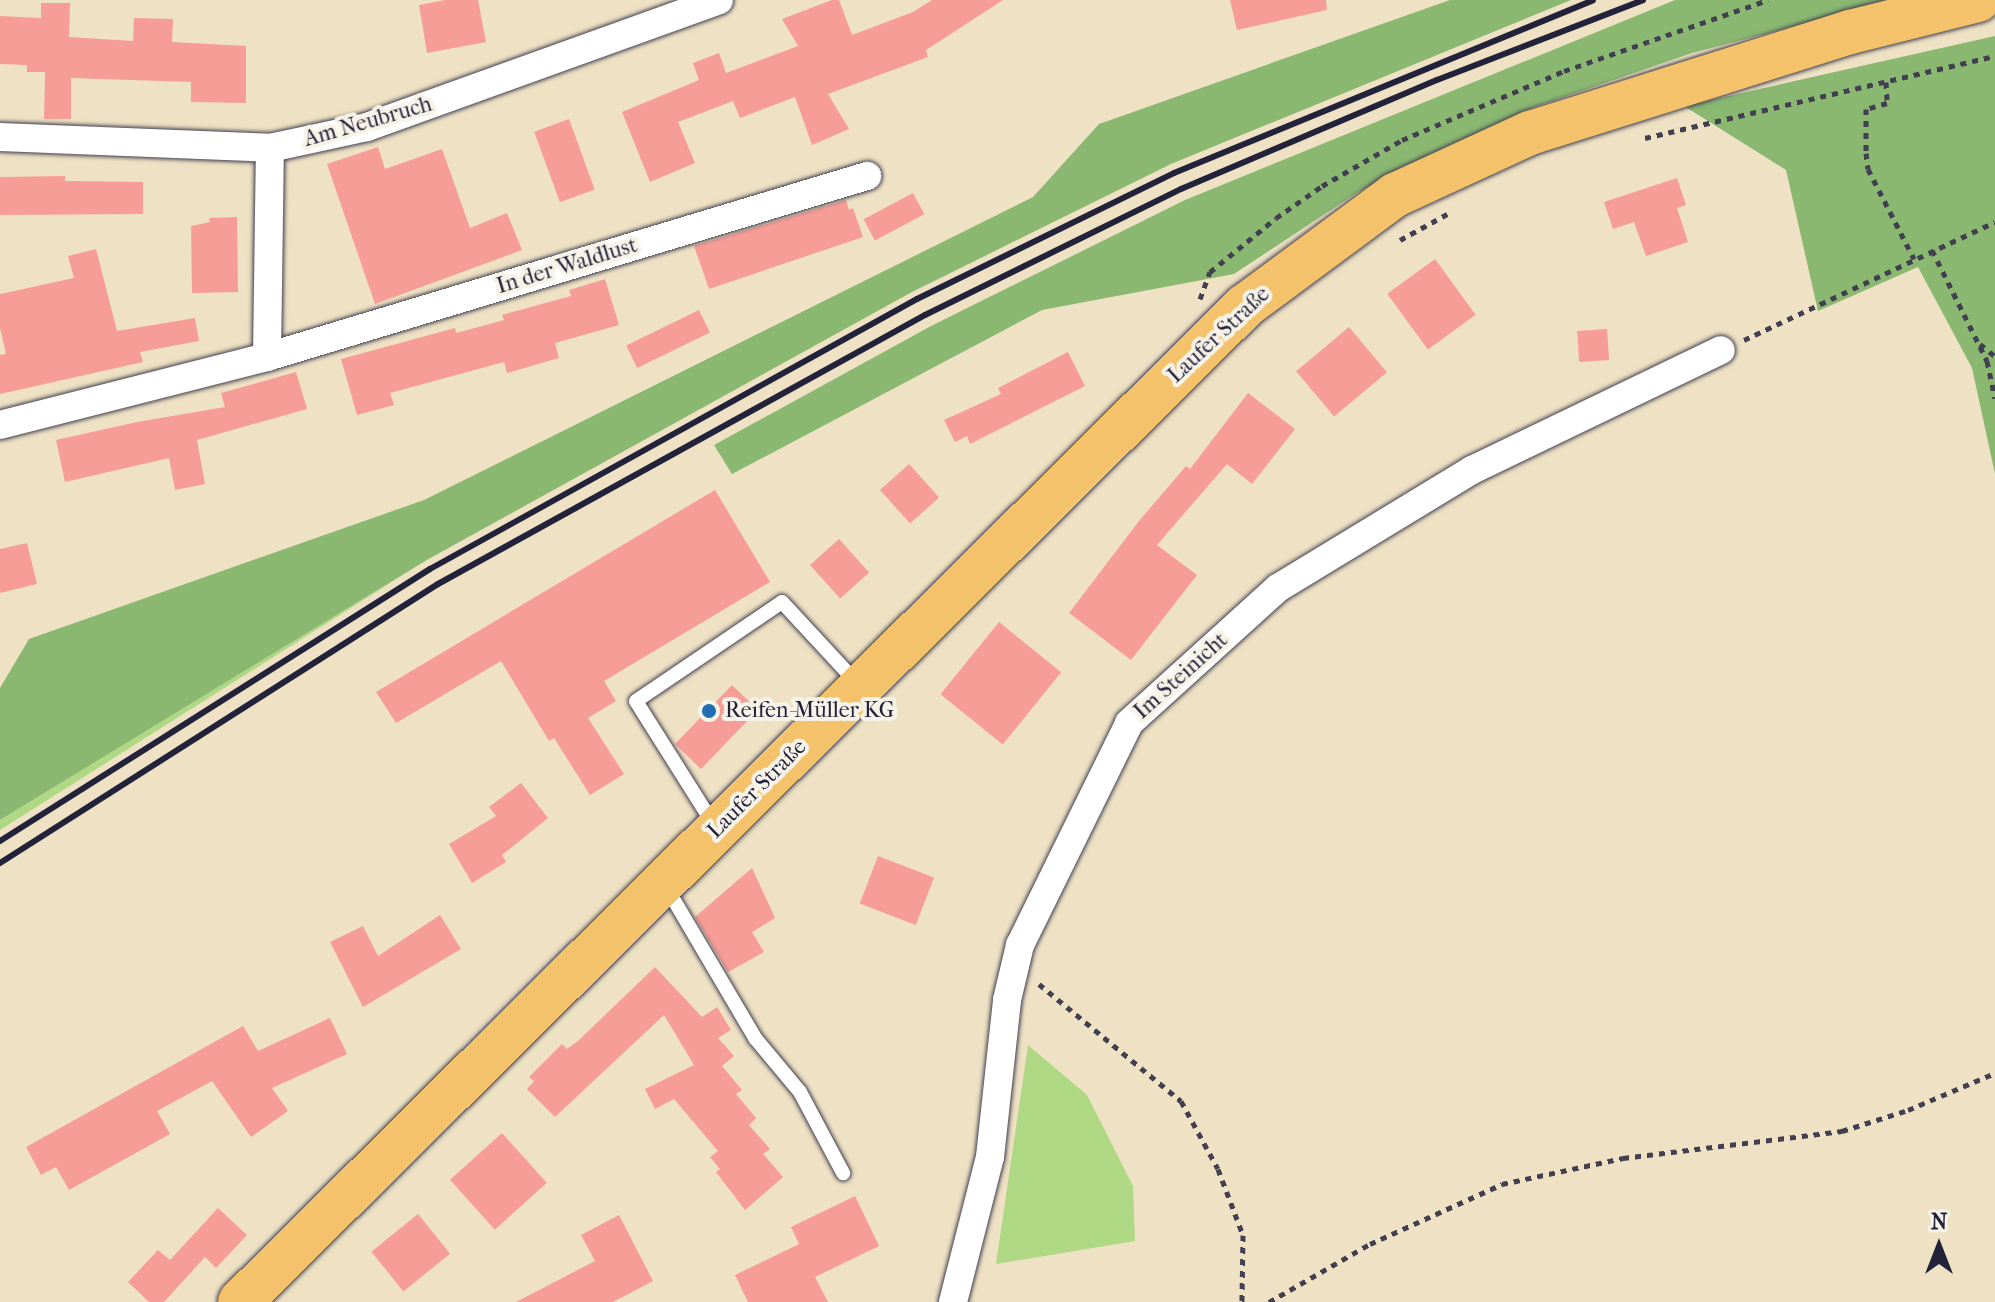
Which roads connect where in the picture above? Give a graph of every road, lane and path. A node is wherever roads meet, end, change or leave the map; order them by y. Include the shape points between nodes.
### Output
1 (719, 0) edge
2 (1978, 0) edge
3 (1995, 56) edge
4 (1886, 82) junction
5 (0, 137) edge
6 (1639, 139) dead end
7 (270, 148) junction
8 (867, 176) dead end
9 (1454, 211) dead end
10 (1995, 222) edge
11 (1391, 244) dead end
12 (1932, 250) junction
13 (1914, 259) junction
14 (1978, 343) junction
15 (1721, 350) joint
16 (1995, 356) edge
17 (267, 357) junction
18 (1995, 398) edge
19 (0, 425) edge
20 (860, 686) junction
21 (716, 829) junction
22 (663, 881) junction
23 (1020, 945) junction
24 (1995, 1073) edge
25 (843, 1173) dead end
26 (240, 1302) edge
27 (953, 1302) edge
28 (1242, 1302) edge
29 (1269, 1302) edge

1 - 7 street, Am Neubruch via 367,127
2 - 20 main road, Laufer Straße via 1850,32 1530,133 1395,195 1245,306
3 - 4 path
4 - 6 path
4 - 13 path via 1887,103 1866,109 1868,169
5 - 7 street, Am Neubruch
7 - 17 street
8 - 17 street, In der Waldlust
9 - 11 path
10 - 12 path
12 - 13 path
12 - 14 path
13 - 15 path
14 - 16 path
14 - 18 path
15 - 23 street, Im Steinicht via 1472,470 1278,588 1129,723
17 - 19 street, In der Waldlust
20 - 21 main road, Laufer Straße
20 - 21 lane via 782,602 636,701
21 - 22 main road, Laufer Straße
22 - 25 lane via 755,1038 800,1092
22 - 26 main road, Laufer Straße
23 - 27 street, Im Steinicht via 1007,1000 990,1157
23 - 28 path via 1036,982 1181,1101 1218,1169 1243,1235
24 - 29 path via 1842,1131 1623,1158 1502,1184 1370,1244

